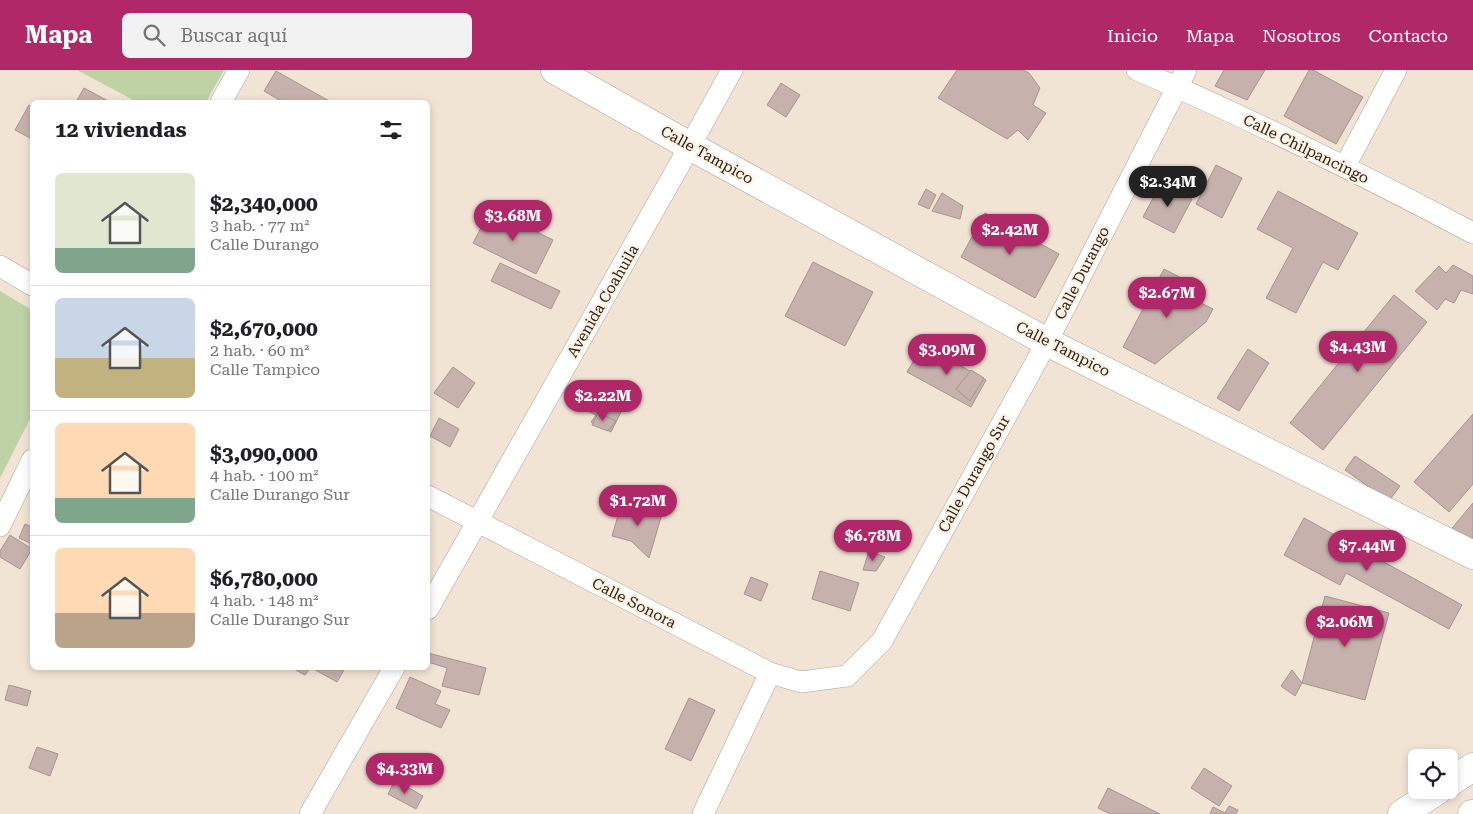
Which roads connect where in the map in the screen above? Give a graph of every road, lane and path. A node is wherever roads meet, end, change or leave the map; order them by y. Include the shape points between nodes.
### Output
1 (239, 70) edge
2 (555, 70) edge
3 (732, 70) edge
4 (1137, 70) edge
5 (1396, 70) edge
6 (1182, 78) edge
7 (222, 100) edge
8 (690, 146) junction
9 (1345, 166) junction
10 (1473, 233) edge
11 (0, 266) edge
12 (30, 284) edge
13 (1047, 342) junction
14 (30, 464) edge
15 (430, 497) edge
16 (477, 522) junction
17 (0, 526) edge
18 (1473, 555) edge
19 (430, 605) edge
20 (393, 670) edge
21 (770, 672) junction
22 (847, 676) joint
23 (1473, 766) edge
24 (1458, 777) edge
25 (1424, 799) edge
26 (310, 814) edge
27 (703, 814) edge
28 (1402, 814) edge

1 - 7 street
2 - 8 street, Calle Tampico
3 - 8 street, Avenida Coahuila
4 - 6 street, Calle Chilpancingo
5 - 9 street
6 - 9 street, Calle Chilpancingo
6 - 13 street, Calle Durango
8 - 13 street, Calle Tampico
8 - 16 street, Avenida Coahuila
9 - 10 street, Calle Chilpancingo
11 - 12 street
13 - 18 street, Calle Tampico
13 - 22 street, Calle Durango Sur via 882,641
14 - 17 street
15 - 16 street, Calle Sonora
16 - 19 street, Avenida Coahuila
16 - 21 street, Calle Sonora
20 - 26 street
21 - 22 street, Calle Sonora via 802,682
21 - 27 street
23 - 24 street
25 - 28 street

